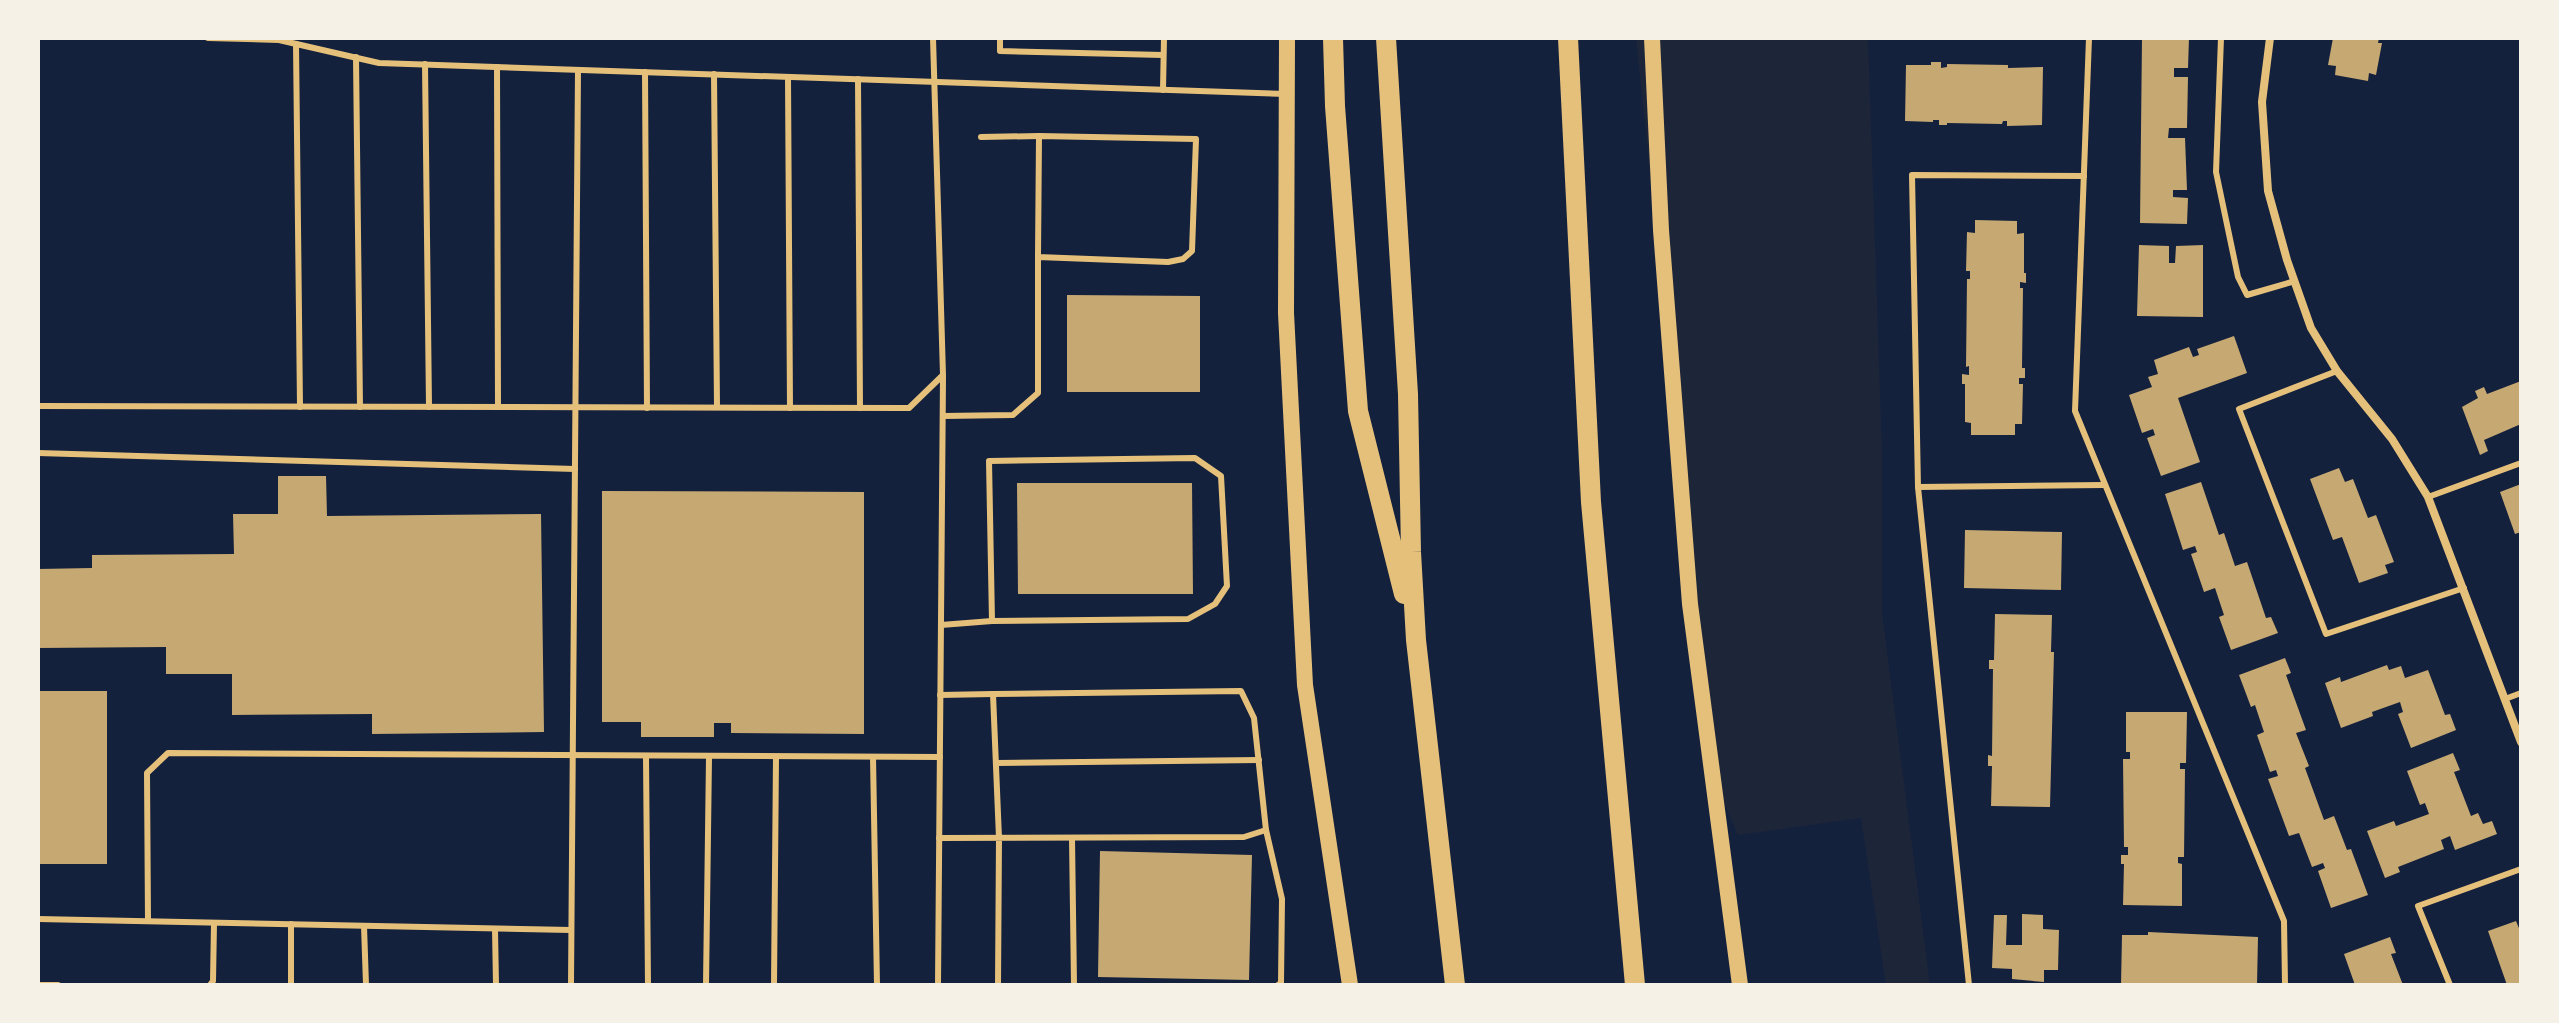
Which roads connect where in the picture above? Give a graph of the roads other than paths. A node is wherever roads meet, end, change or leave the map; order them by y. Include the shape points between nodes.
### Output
1 (208, 38) edge
2 (933, 38) edge
3 (1000, 38) edge
4 (1164, 38) edge
5 (1287, 38) edge
6 (1333, 38) edge
7 (1386, 38) edge
8 (1568, 38) edge
9 (1652, 38) edge
10 (2089, 38) edge
11 (2221, 38) edge
12 (2270, 38) edge
13 (296, 44) junction
14 (1163, 55) junction
15 (356, 57) junction
16 (425, 64) junction
17 (497, 67) junction
18 (578, 70) junction
19 (645, 72) junction
20 (714, 74) junction
21 (788, 77) junction
22 (858, 79) junction
23 (933, 82) junction
24 (1163, 90) junction
25 (1286, 94) junction
26 (1039, 136) junction
27 (981, 137) dead end
28 (2084, 176) junction
29 (1038, 257) junction
30 (2295, 281) junction
31 (2337, 371) junction
32 (943, 375) junction
33 (38, 406) edge
34 (300, 407) junction
35 (360, 407) junction
36 (429, 407) junction
37 (498, 407) junction
38 (576, 407) junction
39 (717, 407) junction
40 (647, 408) junction
41 (790, 408) junction
42 (860, 408) junction
43 (943, 416) junction
44 (38, 453) edge
45 (2521, 463) edge
46 (575, 469) junction
47 (2104, 485) junction
48 (1918, 487) junction
49 (2428, 497) junction
50 (2464, 588) junction
51 (992, 621) junction
52 (941, 625) junction
53 (1416, 640) junction
54 (2521, 693) edge
55 (993, 694) junction
56 (940, 695) junction
57 (2505, 699) junction
58 (2521, 742) edge
59 (573, 757) junction
60 (646, 757) junction
61 (709, 757) junction
62 (776, 757) junction
63 (873, 757) junction
64 (940, 757) junction
65 (1259, 760) junction
66 (996, 763) junction
67 (1266, 830) junction
68 (939, 838) junction
69 (999, 838) junction
70 (1072, 838) junction
71 (2521, 869) edge
72 (38, 919) edge
73 (148, 921) junction
74 (214, 923) junction
75 (291, 924) junction
76 (364, 926) junction
77 (495, 929) junction
78 (571, 930) junction
79 (38, 985) edge
80 (58, 985) edge
81 (210, 985) edge
82 (291, 985) edge
83 (366, 985) edge
84 (496, 985) edge
85 (571, 985) edge
86 (648, 985) edge
87 (706, 985) edge
88 (774, 985) edge
89 (877, 985) edge
90 (938, 985) edge
91 (998, 985) edge
92 (1074, 985) edge
93 (1278, 985) edge
94 (1350, 985) edge
95 (1455, 985) edge
96 (1635, 985) edge
97 (1740, 985) edge
98 (1969, 985) edge
99 (2285, 985) edge
100 (2450, 985) edge

1 - 13 lane
2 - 23 lane
3 - 14 lane via 1000,51
4 - 14 lane
5 - 25 main road
6 - 53 highway via 1358,411
7 - 53 highway via 1408,394
8 - 96 highway via 1591,502
9 - 97 main road via 1690,604
10 - 28 lane
11 - 30 lane via 2216,172 2238,277 2247,295
12 - 30 street via 2262,102 2268,191
13 - 15 lane
13 - 34 lane
14 - 24 lane
15 - 16 lane
15 - 35 lane
16 - 17 lane
16 - 36 lane
17 - 18 lane
17 - 37 lane
18 - 19 lane
18 - 38 lane
19 - 20 lane
19 - 40 lane
20 - 21 lane
20 - 39 lane
21 - 22 lane
21 - 41 lane
22 - 23 lane
22 - 42 lane
23 - 24 lane
23 - 32 lane
24 - 25 lane
25 - 94 main road via 1286,313 1305,685
26 - 27 lane
26 - 29 lane
26 - 29 lane via 1196,139 1192,251 1183,259
28 - 47 lane via 2075,411
28 - 48 lane via 1912,175
29 - 43 lane via 1038,393 1013,415
30 - 31 street via 2311,328
31 - 49 street via 2392,439
31 - 50 lane via 2239,409 2326,634
32 - 42 lane via 909,408
32 - 43 lane
33 - 34 lane
34 - 35 lane
35 - 36 lane
36 - 37 lane
37 - 38 lane
38 - 40 lane
38 - 46 lane
39 - 40 lane
39 - 41 lane
41 - 42 lane
43 - 52 lane
44 - 46 lane
45 - 49 lane
46 - 59 lane
47 - 48 lane
47 - 99 lane via 2284,921
48 - 98 lane
49 - 50 street
50 - 57 street
51 - 51 lane via 1188,619 1215,604 1227,586 1221,476 1195,458 989,461
51 - 52 lane
52 - 56 lane
53 - 95 highway
54 - 57 lane
55 - 56 lane
55 - 65 lane via 1241,691 1254,718
55 - 66 lane
56 - 64 lane
57 - 58 street
59 - 60 lane
59 - 73 lane via 168,753 147,773
59 - 78 lane
60 - 61 lane
60 - 86 lane
61 - 62 lane
61 - 87 lane
62 - 63 lane
62 - 88 lane
63 - 64 lane
63 - 89 lane
64 - 68 lane
65 - 66 lane
65 - 67 lane
66 - 69 lane
67 - 70 lane via 1244,837
67 - 93 lane via 1282,899
68 - 69 lane
68 - 90 lane
69 - 70 lane
69 - 91 lane
70 - 92 lane
71 - 100 lane via 2418,906
72 - 73 lane
73 - 74 lane
74 - 75 lane
74 - 81 lane
75 - 76 lane
75 - 82 lane
76 - 77 lane
76 - 83 lane
77 - 78 lane
77 - 84 lane
78 - 85 lane
79 - 80 lane

